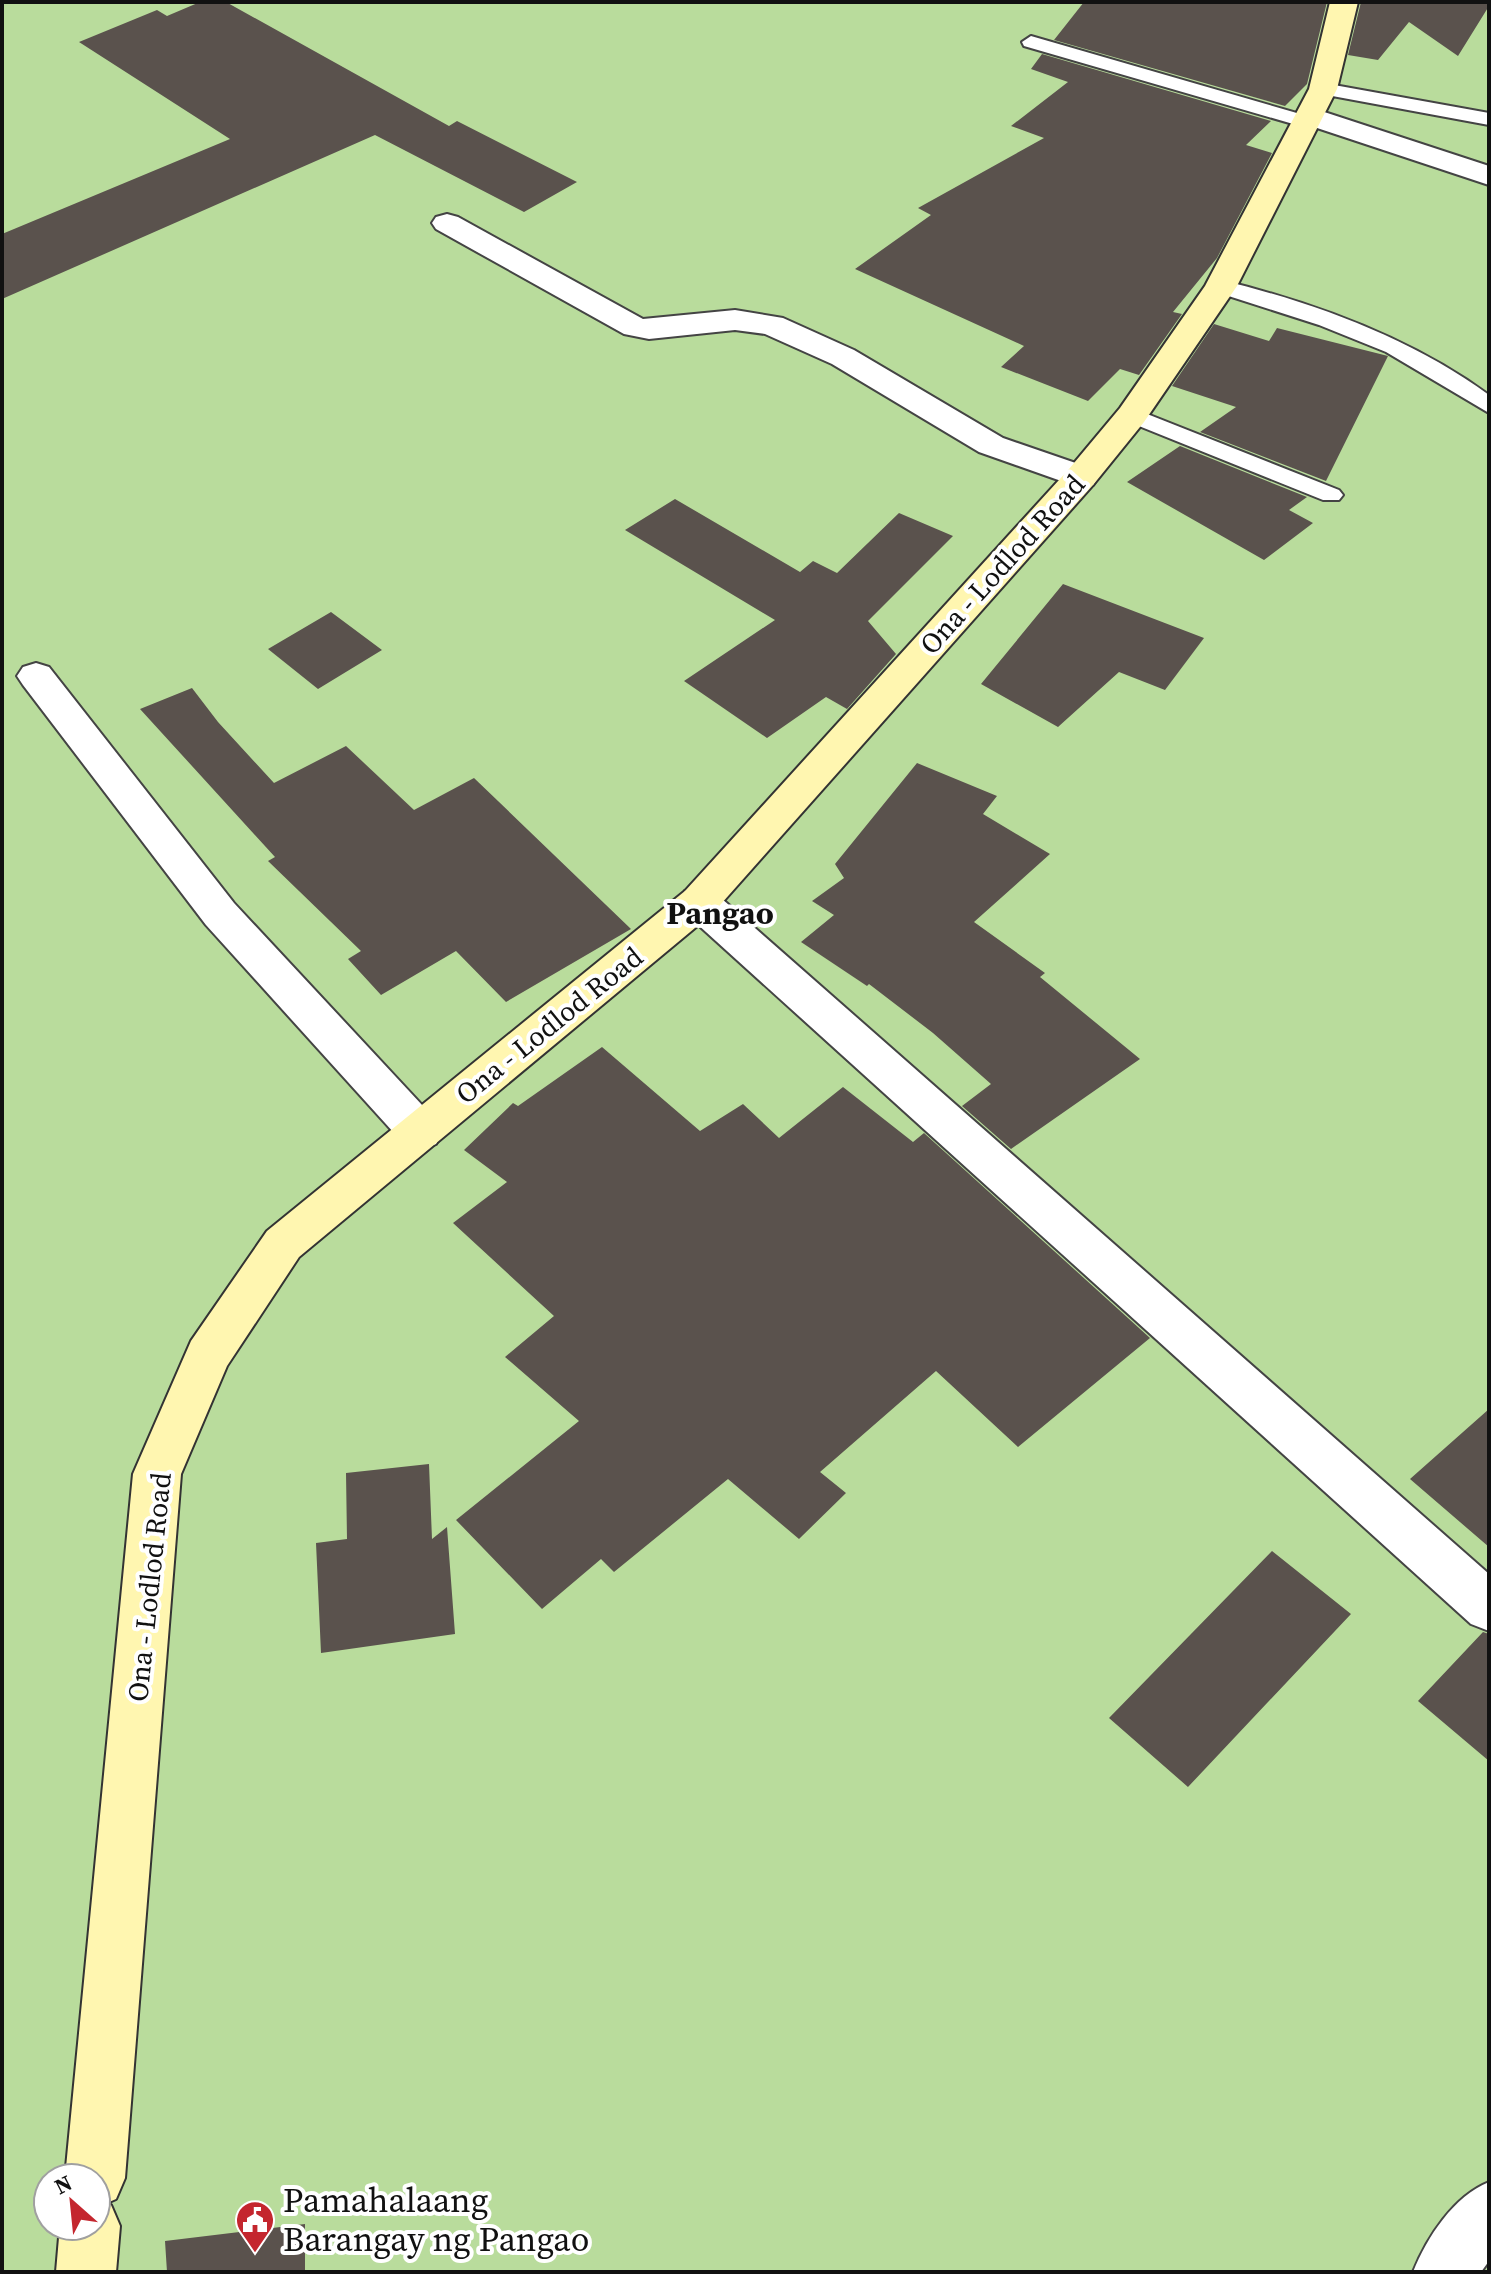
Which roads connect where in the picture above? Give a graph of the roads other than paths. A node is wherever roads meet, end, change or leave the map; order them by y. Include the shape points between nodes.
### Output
1 (1344, 2) edge
2 (1031, 42) dead end
3 (1313, 109) junction
4 (1489, 119) edge
5 (1489, 176) edge
6 (447, 223) dead end
7 (1221, 286) junction
8 (1489, 406) edge
9 (1132, 415) junction
10 (1081, 477) junction
11 (1331, 495) dead end
12 (36, 676) dead end
13 (699, 902) junction
14 (420, 1132) junction
15 (1489, 1607) edge
16 (96, 2162) edge
17 (89, 2242) edge
18 (86, 2272) edge

1 - 3 main road, Ona - Lodlod Road
2 - 3 lane
3 - 4 lane
3 - 5 street
3 - 7 main road, Ona - Lodlod Road
6 - 10 street via 635,327 735,320 772,325 868,370 991,445
7 - 8 lane via 1382,339 1443,372
7 - 9 main road, Ona - Lodlod Road
9 - 10 main road, Ona - Lodlod Road
9 - 11 lane
10 - 13 main road, Ona - Lodlod Road
12 - 14 street via 220,914
13 - 14 main road, Ona - Lodlod Road
13 - 15 street
14 - 16 main road, Ona - Lodlod Road via 283,1244 208,1355 157,1474
17 - 18 main road

